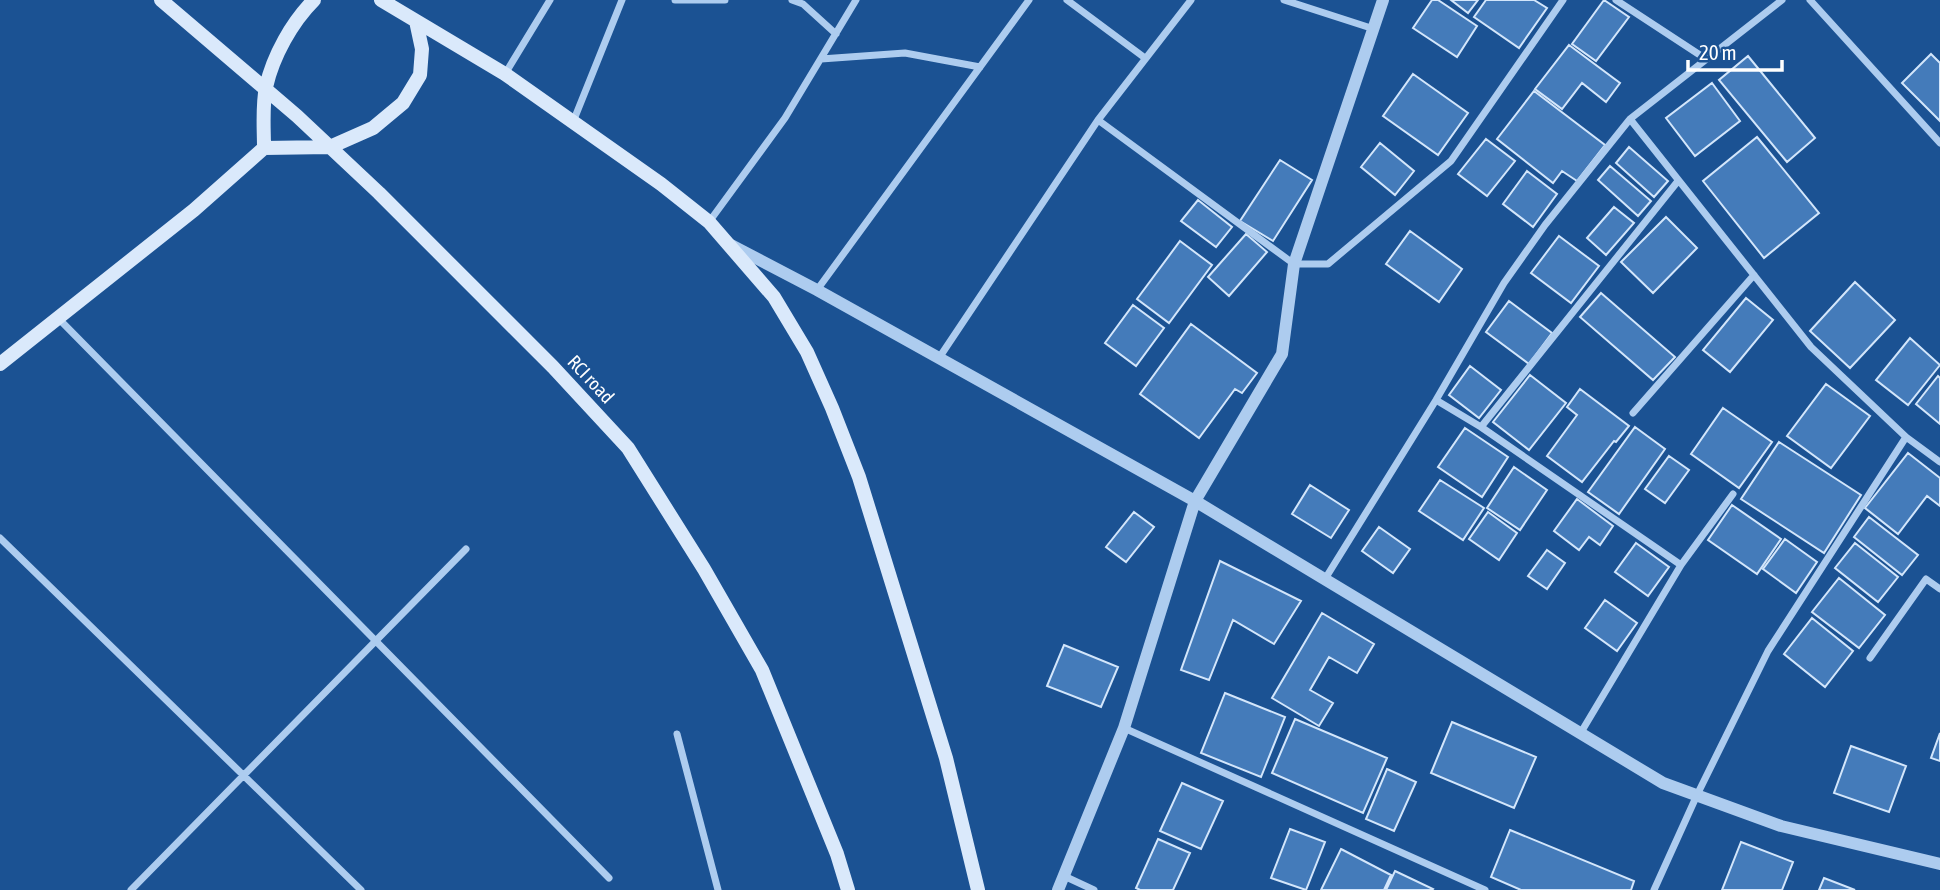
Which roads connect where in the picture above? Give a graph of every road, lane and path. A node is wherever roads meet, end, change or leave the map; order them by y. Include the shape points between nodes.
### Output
1 (162, 0) edge
2 (314, 0) edge
3 (381, 0) edge
4 (550, 0) edge
5 (622, 0) edge
6 (675, 0) edge
7 (725, 0) edge
8 (792, 0) edge
9 (856, 0) edge
10 (1029, 0) edge
11 (1068, 0) edge
12 (1191, 0) edge
13 (1284, 0) edge
14 (1383, 0) edge
15 (1563, 0) edge
16 (1616, 0) edge
17 (1782, 0) edge
18 (1810, 0) edge
19 (416, 22) junction
20 (1375, 29) junction
21 (836, 34) junction
22 (1145, 58) junction
23 (821, 59) junction
24 (1706, 59) junction
25 (980, 67) junction
26 (505, 74) junction
27 (265, 89) junction
28 (1630, 119) junction
29 (1098, 120) junction
30 (573, 122) junction
31 (1940, 143) edge
32 (330, 147) junction
33 (264, 148) junction
34 (1678, 181) junction
35 (709, 222) junction
36 (731, 245) junction
37 (1294, 264) junction
38 (1754, 275) junction
39 (817, 290) junction
40 (57, 317) junction
41 (939, 358) junction
42 (0, 364) edge
43 (1436, 400) junction
44 (1633, 413) dead end
45 (1481, 427) junction
46 (1906, 437) junction
47 (1939, 458) edge
48 (1733, 494) dead end
49 (1195, 501) junction
50 (0, 538) edge
51 (466, 549) dead end
52 (1681, 565) junction
53 (1325, 579) junction
54 (1940, 589) edge
55 (374, 640) junction
56 (1870, 658) dead end
57 (1124, 728) junction
58 (677, 734) dead end
59 (1580, 734) junction
60 (242, 774) junction
61 (1697, 795) junction
62 (1940, 864) edge
63 (1063, 876) junction
64 (609, 878) dead end
65 (131, 890) edge
66 (361, 890) edge
67 (718, 890) edge
68 (848, 890) edge
69 (978, 890) edge
70 (1058, 890) edge
71 (1094, 890) edge
72 (1485, 890) edge
73 (1654, 890) edge

1 - 27 main road, RCI road
2 - 27 main road via 290,31
3 - 19 main road
4 - 26 street
5 - 30 street
6 - 7 street
8 - 21 street via 803,4
9 - 21 street
10 - 25 street
11 - 22 street
12 - 22 street
13 - 20 street
14 - 20 street
15 - 37 street via 1451,161 1328,264
16 - 24 street
17 - 24 street
18 - 31 street
19 - 26 main road
19 - 32 main road via 422,49 420,75 403,103 373,128
20 - 37 street
21 - 23 street
22 - 29 street
23 - 25 street via 905,53
23 - 35 street via 785,118
24 - 28 street
25 - 39 street
26 - 30 main road
27 - 32 main road, RCI road
27 - 33 main road
28 - 34 street
28 - 43 street via 1504,283
29 - 37 street
29 - 41 street
30 - 35 main road
32 - 33 main road
32 - 68 main road, RCI road via 544,358 628,448 762,670
33 - 40 main road
34 - 38 street
34 - 45 street
35 - 36 main road
36 - 39 street
36 - 69 main road via 774,298 807,352 855,466 946,758
37 - 49 street via 1282,354
38 - 44 street
38 - 46 street via 1811,347
39 - 41 street
40 - 42 main road
40 - 55 street
41 - 49 street
43 - 45 street
43 - 53 street
45 - 52 street
46 - 47 street
46 - 61 street via 1769,651
48 - 52 street
49 - 53 street
49 - 57 street
50 - 60 street
51 - 55 street
52 - 59 street
53 - 59 street
54 - 56 street via 1926,579
55 - 60 street
55 - 64 street
57 - 63 street
57 - 72 street
58 - 67 street
59 - 61 street via 1663,783
60 - 65 street
60 - 66 street
61 - 62 street via 1781,826
61 - 73 street
63 - 70 street
63 - 71 street

